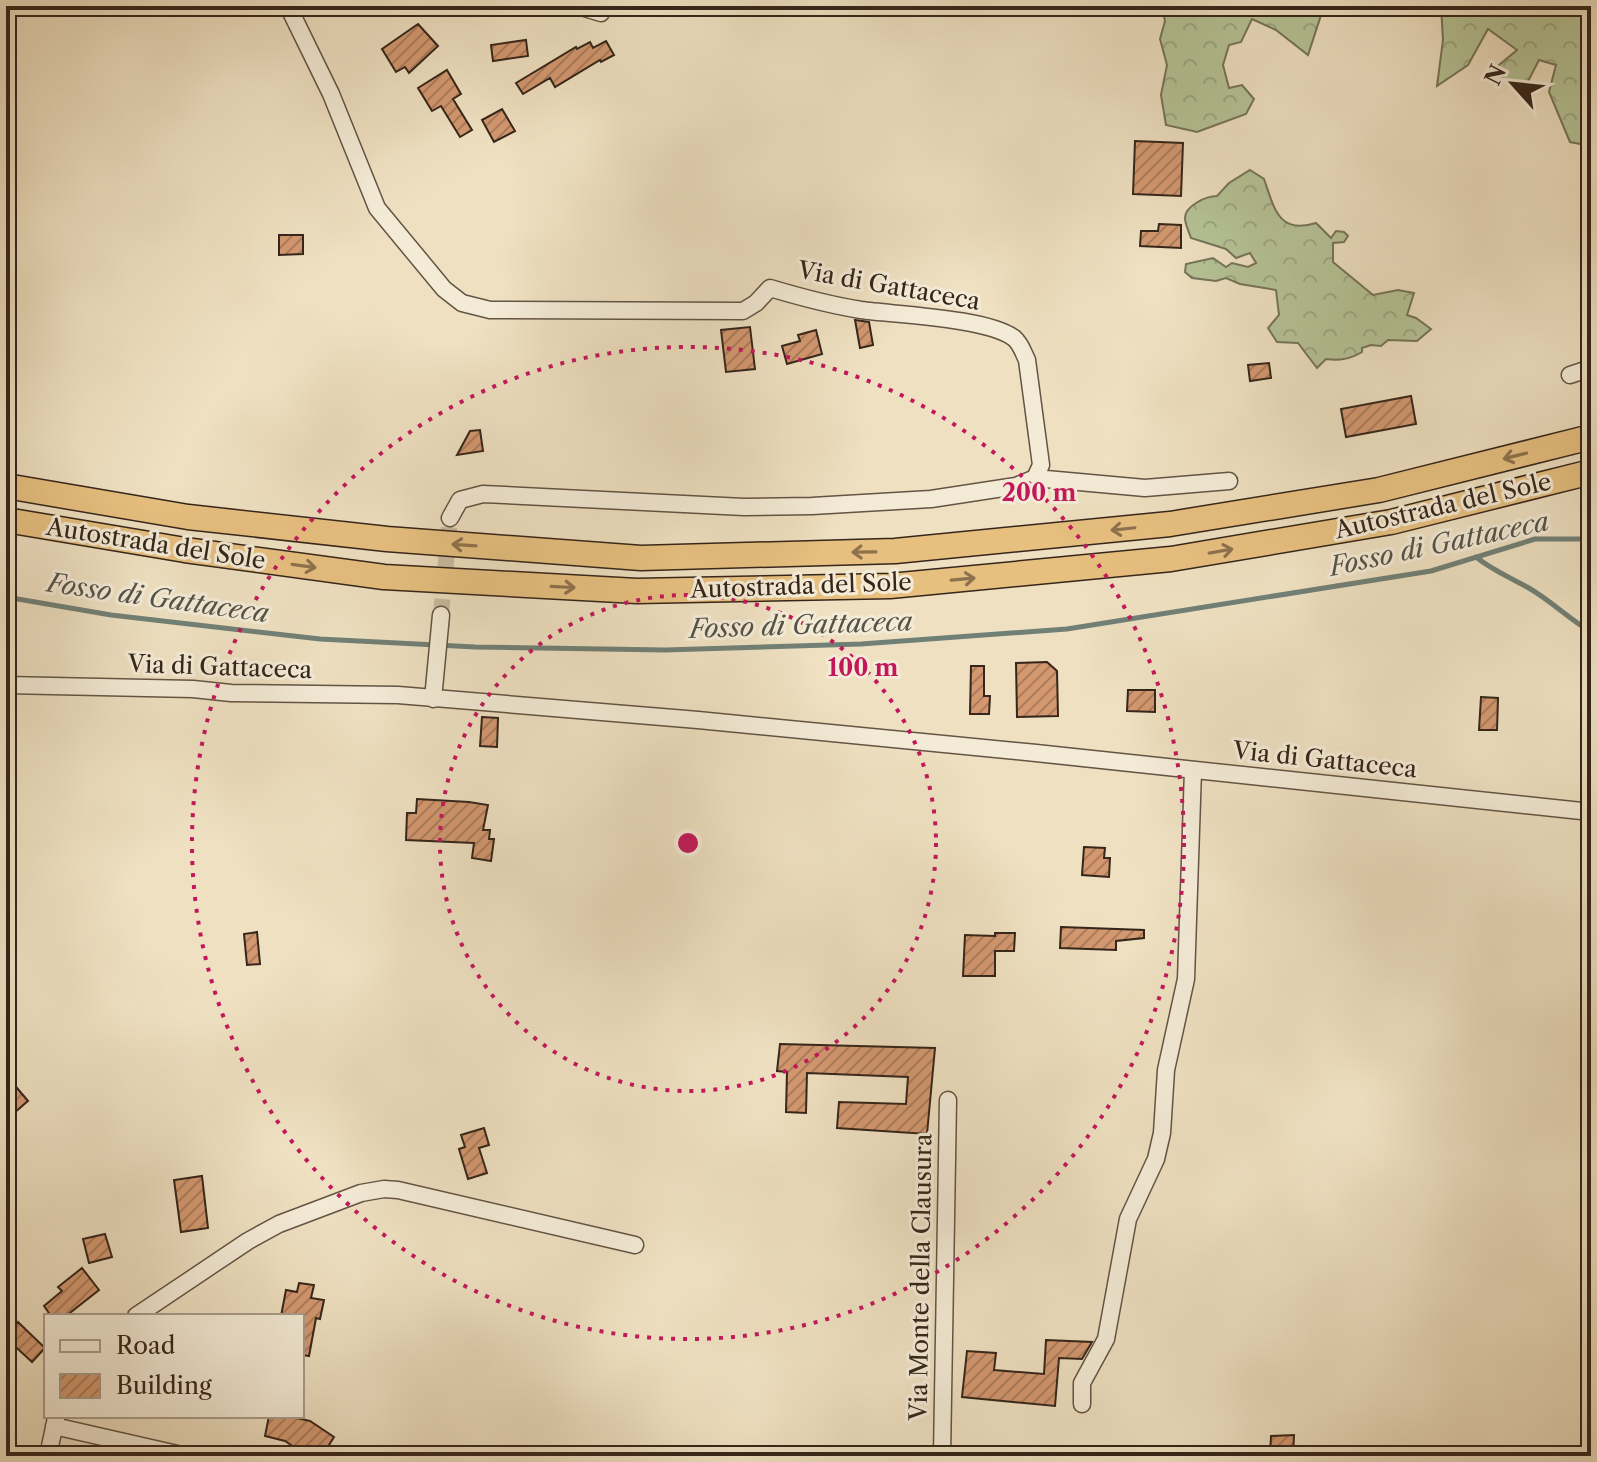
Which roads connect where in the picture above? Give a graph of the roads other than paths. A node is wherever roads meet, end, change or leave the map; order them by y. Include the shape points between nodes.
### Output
1 (288, 6) edge
2 (578, 6) edge
3 (601, 13) dead end
4 (1591, 368) edge
5 (1570, 375) dead end
6 (1591, 437) edge
7 (1591, 472) edge
8 (1035, 478) junction
9 (1229, 481) dead end
10 (6, 486) edge
11 (450, 518) dead end
12 (6, 520) edge
13 (441, 615) tunnel mouth
14 (6, 685) edge
15 (433, 699) junction
16 (1193, 770) junction
17 (1591, 812) edge
18 (948, 1100) dead end
19 (635, 1245) dead end
20 (139, 1314) edge
21 (1082, 1404) dead end
22 (56, 1421) edge
23 (48, 1456) edge
24 (186, 1456) edge
25 (942, 1456) edge

1 - 8 street, Via di Gattaceca via 377,208 444,289 462,303 490,310 743,311 770,288 862,310 970,321 1013,337 1027,360 1041,465
2 - 3 street
4 - 5 street
6 -> 10 highway, Autostrada del Sole via 1334,498 1170,524 895,551 641,558 435,543 188,517
12 -> 7 highway, Autostrada del Sole via 384,577 637,591 890,586 1171,559 1391,522
8 - 9 street via 1145,488
8 - 11 street via 1016,486 931,499 812,506 483,494 460,500
13 - 15 street
14 - 15 street, Via di Gattaceca
15 - 16 street, Via di Gattaceca
16 - 17 street, Via di Gattaceca
16 - 21 street via 1186,979 1166,1070 1162,1133 1128,1219 1106,1339 1082,1383
18 - 25 street, Via Monte della Clausura
19 - 20 street via 398,1190 371,1191 268,1229
22 - 23 street
22 - 24 street

